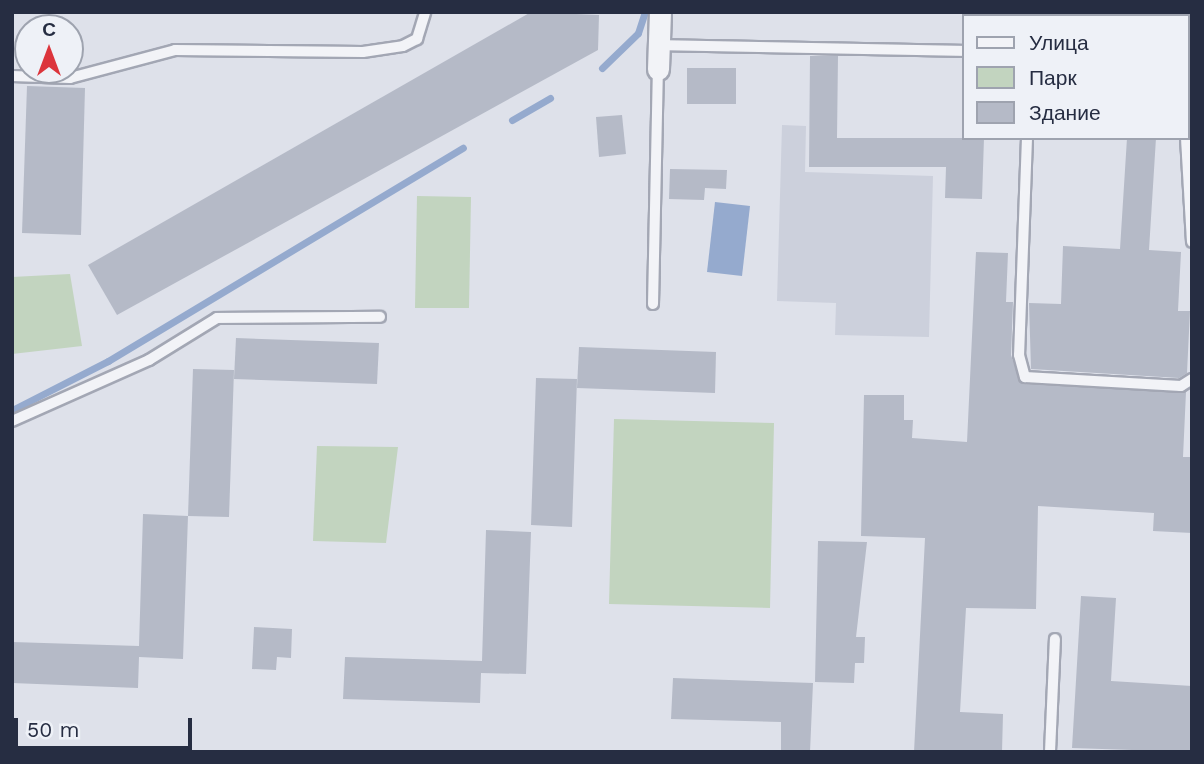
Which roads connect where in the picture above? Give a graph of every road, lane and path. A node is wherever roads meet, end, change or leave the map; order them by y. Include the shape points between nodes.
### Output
1 (425, 12) edge
2 (660, 12) edge
3 (659, 45) junction
4 (962, 51) edge
5 (658, 69) joint
6 (12, 76) edge
7 (1027, 140) edge
8 (1186, 140) edge
9 (1192, 242) edge
10 (653, 304) dead end
11 (380, 317) dead end
12 (1192, 379) edge
13 (12, 421) edge
14 (1055, 639) dead end
15 (1050, 752) edge

1 - 6 lane via 417,39 403,46 363,52 175,50 70,78
2 - 3 street
3 - 4 lane
3 - 5 street
5 - 10 lane
7 - 12 lane via 1019,355 1024,377 1181,386
8 - 9 lane
11 - 13 lane via 217,317 149,360
14 - 15 lane

